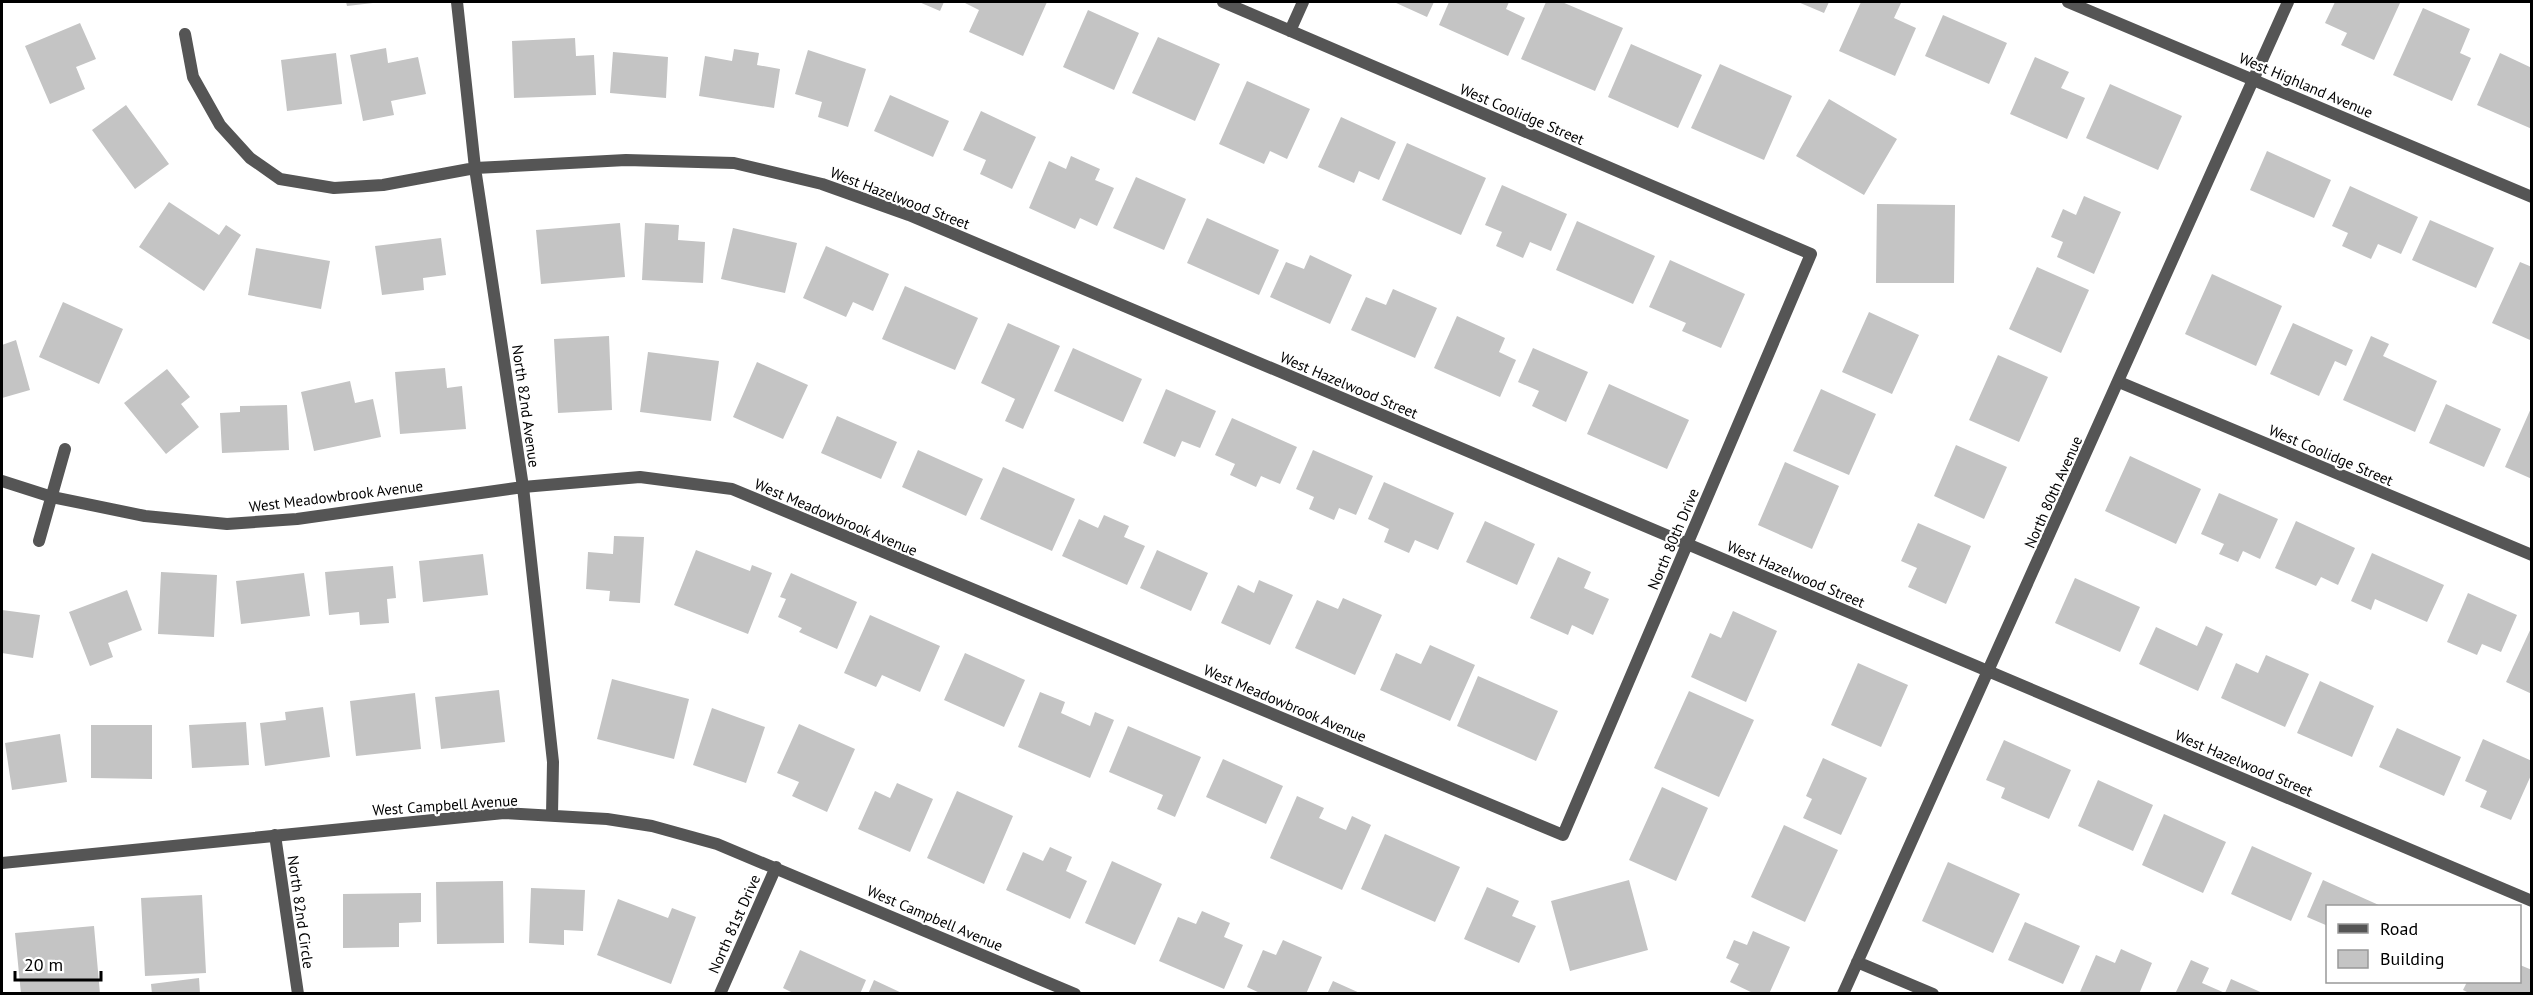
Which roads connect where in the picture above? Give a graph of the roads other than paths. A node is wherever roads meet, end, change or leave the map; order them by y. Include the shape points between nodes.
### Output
1 (458, 2) edge
2 (1223, 2) edge
3 (1303, 2) edge
4 (2068, 2) edge
5 (2288, 2) edge
6 (1290, 31) junction
7 (185, 34) dead end
8 (2254, 79) junction
9 (475, 168) junction
10 (2532, 197) edge
11 (1810, 254) joint
12 (2119, 382) junction
13 (65, 449) dead end
14 (2, 481) edge
15 (523, 487) junction
16 (52, 497) junction
17 (39, 541) dead end
18 (1687, 544) junction
19 (2532, 555) edge
20 (1988, 671) junction
21 (552, 815) junction
22 (275, 835) junction
23 (1563, 835) joint
24 (2, 863) edge
25 (776, 867) junction
26 (2532, 901) edge
27 (1857, 962) junction
28 (298, 993) edge
29 (720, 993) edge
30 (1074, 993) edge
31 (1843, 993) edge
32 (1933, 993) edge

1 - 9 street, North 82nd Avenue
2 - 6 street, West Coolidge Street
3 - 6 street
4 - 8 street, West Highland Avenue
5 - 8 street, North 80th Avenue
6 - 11 street, West Coolidge Street
7 - 9 street, West Hazelwood Street via 193,77 219,125 250,158 280,178 334,188 383,185
8 - 10 street, West Highland Avenue
8 - 12 street, North 80th Avenue
9 - 15 street, North 82nd Avenue
9 - 18 street, West Hazelwood Street via 626,160 734,164 822,184 909,215
11 - 18 street, North 80th Drive
12 - 19 street, West Coolidge Street
12 - 20 street, North 80th Avenue
13 - 16 street
14 - 16 street, West Meadowbrook Avenue
15 - 16 street, West Meadowbrook Avenue via 297,519 226,524 145,516
15 - 21 street, North 82nd Avenue via 553,762
15 - 23 street, West Meadowbrook Avenue via 640,477 732,489
16 - 17 street
18 - 20 street, West Hazelwood Street
18 - 23 street, North 80th Drive
20 - 26 street, West Hazelwood Street
20 - 27 street, North 80th Avenue
21 - 22 street, West Campbell Avenue via 504,813
21 - 25 street, West Campbell Avenue via 652,826 717,844
22 - 24 street, West Campbell Avenue
22 - 28 street, North 82nd Circle
25 - 29 street, North 81st Drive
25 - 30 street, West Campbell Avenue
27 - 31 street, North 80th Avenue
27 - 32 street

